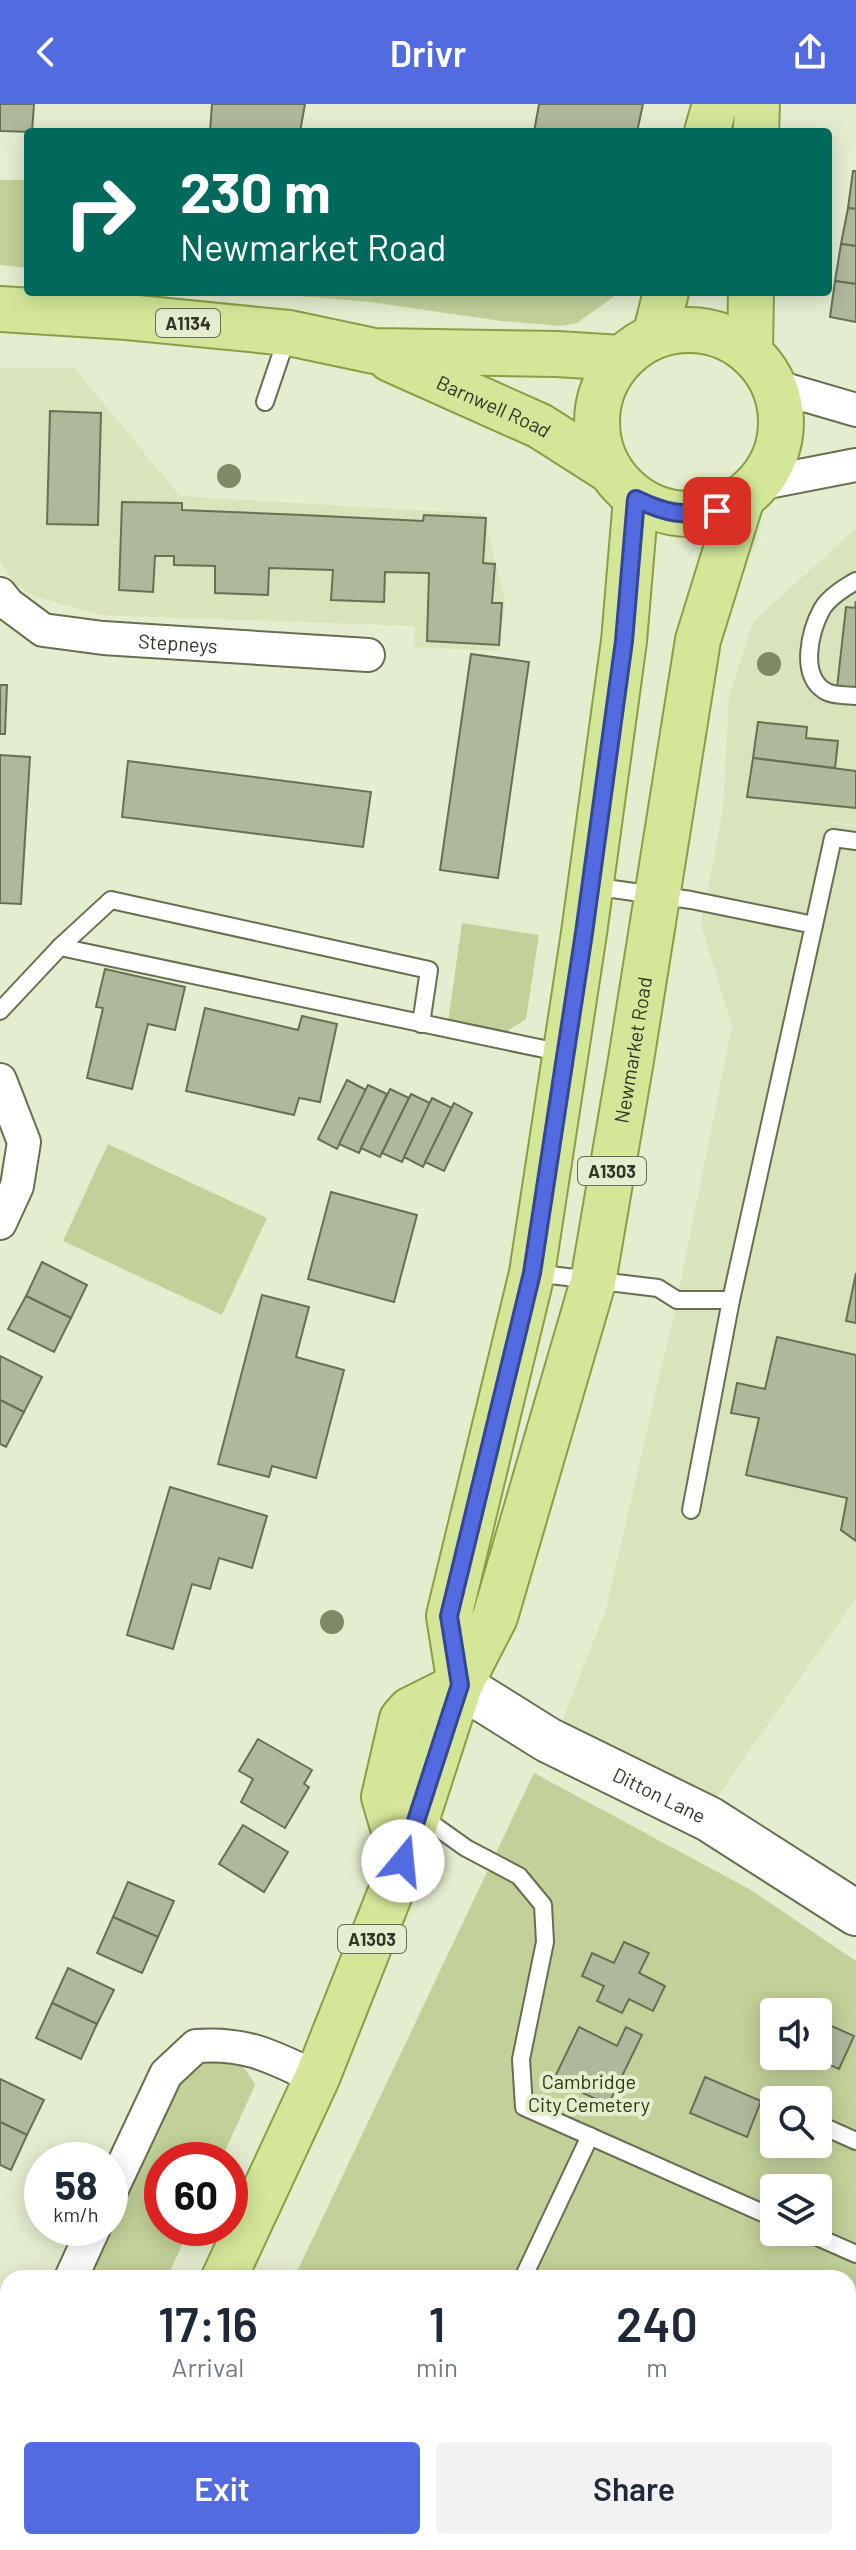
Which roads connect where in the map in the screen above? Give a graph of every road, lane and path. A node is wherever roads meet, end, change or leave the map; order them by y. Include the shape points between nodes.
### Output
1 (715, 104) edge
2 (757, 104) edge
3 (708, 128) edge
4 (756, 128) edge
5 (664, 296) edge
6 (752, 296) edge
7 (0, 309) edge
8 (289, 333) junction
9 (638, 347) junction
10 (374, 351) junction
11 (762, 369) junction
12 (265, 402) dead end
13 (856, 410) edge
14 (856, 465) edge
15 (623, 484) junction
16 (750, 491) junction
17 (856, 581) edge
18 (0, 594) edge
19 (368, 655) dead end
20 (856, 696) edge
21 (856, 841) edge
22 (591, 886) junction
23 (658, 895) junction
24 (814, 925) junction
25 (60, 947) junction
26 (0, 1011) edge
27 (421, 1024) junction
28 (565, 1053) junction
29 (0, 1080) edge
30 (0, 1223) edge
31 (532, 1273) junction
32 (593, 1282) junction
33 (731, 1300) junction
34 (691, 1510) dead end
35 (460, 1685) junction
36 (417, 1814) junction
37 (403, 1861) junction
38 (856, 1913) edge
39 (317, 2078) junction
40 (832, 2130) edge
41 (590, 2136) junction
42 (856, 2141) edge
43 (128, 2155) edge
44 (760, 2212) edge
45 (832, 2243) edge
46 (86, 2246) edge
47 (856, 2254) edge
48 (75, 2270) edge
49 (228, 2270) edge
50 (527, 2270) edge

1 - 3 main road
2 - 4 main road
5 - 9 main road, Newmarket Road
6 - 11 main road, Newmarket Road
7 - 8 main road, Barnwell Road / A1134
8 - 10 main road, Barnwell Road / A1134
8 - 12 lane
9 - 10 main road, Barnwell Road / A1134 via 557,354
9 - 11 main road, A1134 via 679,330 704,331 728,338
9 - 15 main road, Newmarket Road via 601,393 596,432
10 - 15 main road, Barnwell Road / A1134 via 540,426
11 - 13 street
11 - 16 main road, Newmarket Road via 780,416 778,447
14 - 16 street
15 - 16 main road, A1134 via 661,511 689,515 717,511
15 - 22 main road, Newmarket Road / A1303 via 624,641
16 - 23 main road, Newmarket Road / A1303 via 698,640
17 - 20 lane via 823,608 808,653 817,684 828,693
18 - 19 street, Stepneys via 43,630
21 - 24 lane via 833,838
22 - 23 lane
22 - 28 main road, Newmarket Road / A1303
23 - 24 lane
23 - 32 main road, Newmarket Road / A1303
24 - 33 lane
25 - 26 lane
25 - 27 lane
25 - 27 lane via 111,900 429,970
27 - 28 lane
28 - 31 main road, Newmarket Road / A1303
29 - 30 street via 24,1142 17,1186
31 - 32 lane
31 - 35 main road, Newmarket Road / A1303 via 449,1616
32 - 33 lane via 658,1288 677,1300
32 - 35 main road, Newmarket Road / A1303 via 495,1617
33 - 34 lane
35 - 36 main road, Newmarket Road / A1303
35 - 37 main road via 402,1719 384,1797
35 - 38 main road, Ditton Lane via 548,1740 709,1819
36 - 37 main road, Newmarket Road / A1303
36 - 41 lane via 519,1876 543,1905 545,1942 521,2059 524,2107
37 - 39 main road, Newmarket Road / A1303
39 - 43 street via 257,2051 225,2044 196,2046 166,2074
39 - 49 main road, Newmarket Road / A1303
40 - 42 lane
41 - 44 lane
41 - 50 lane
45 - 47 lane
46 - 48 street

